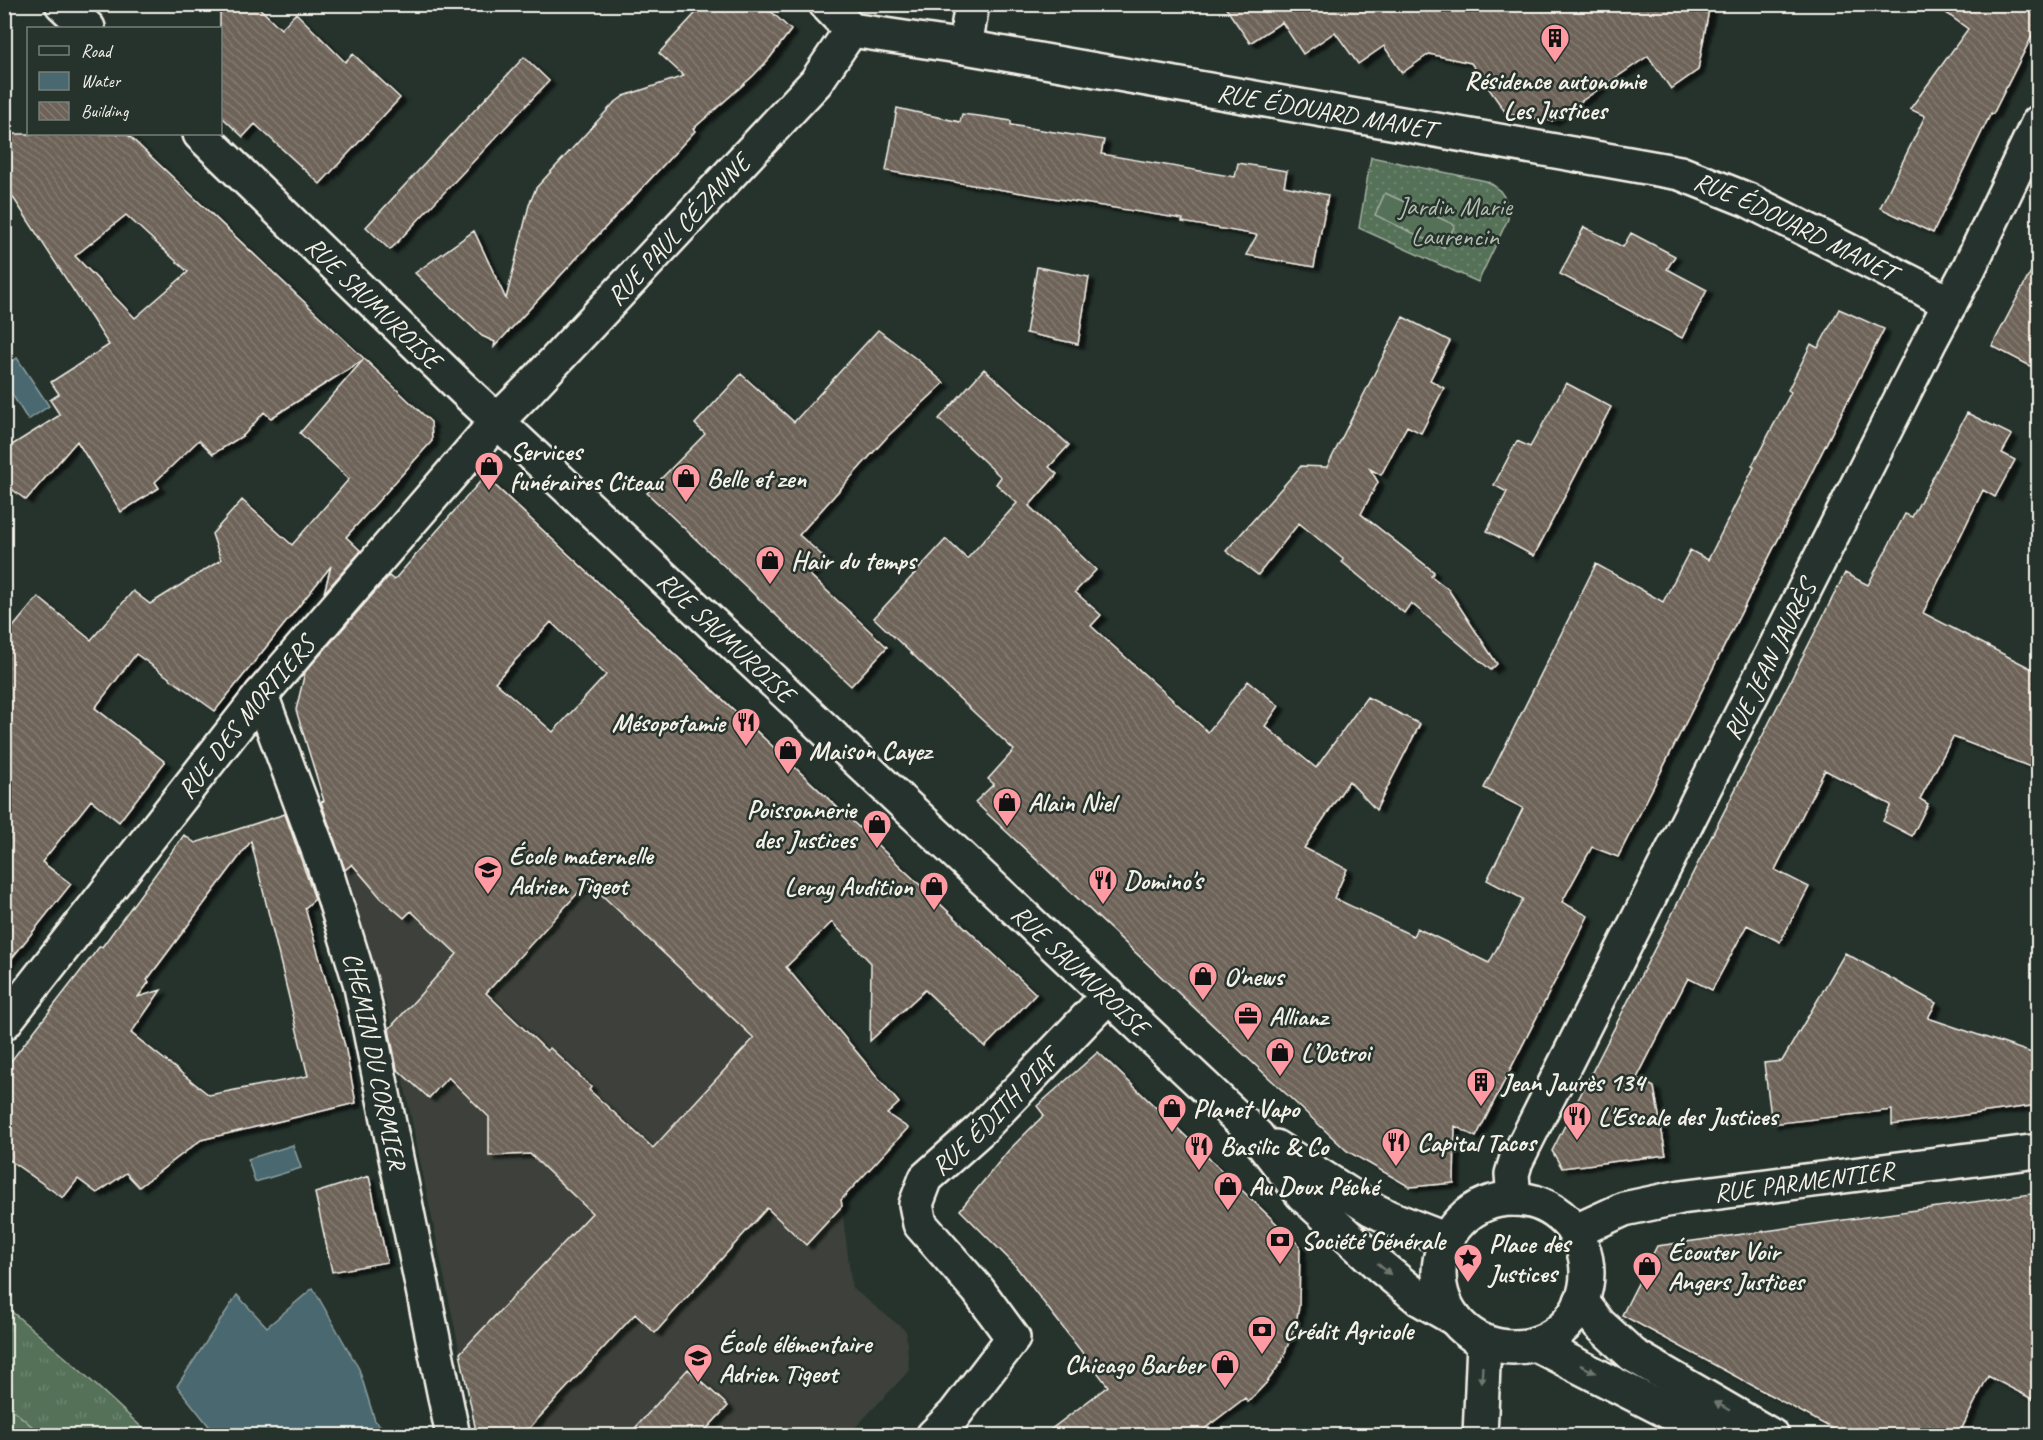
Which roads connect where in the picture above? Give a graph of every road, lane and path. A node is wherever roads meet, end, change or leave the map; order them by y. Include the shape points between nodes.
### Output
1 (62, 4) edge
2 (826, 4) edge
3 (972, 4) edge
4 (87, 27) edge
5 (851, 30) junction
6 (965, 47) junction
7 (2038, 123) edge
8 (201, 135) edge
9 (1950, 304) junction
10 (498, 420) junction
11 (261, 695) junction
12 (1108, 995) junction
13 (4, 1023) edge
14 (1257, 1136) junction
15 (2038, 1150) edge
16 (1514, 1199) junction
17 (1574, 1232) junction
18 (1447, 1240) junction
19 (1581, 1301) junction
20 (1455, 1320) junction
21 (1484, 1342) junction
22 (1535, 1344) junction
23 (952, 1429) edge
24 (453, 1436) edge
25 (1479, 1436) edge
26 (1716, 1436) edge
27 (1772, 1436) edge

1 - 4 street
2 - 5 street
3 - 6 street
5 - 6 street, RUE ÉDOUARD MANET
5 - 10 street, RUE PAUL CÉZANNE via 816,82 780,122
6 - 9 street, RUE ÉDOUARD MANET via 1680,174 1748,200
7 - 9 street, RUE JEAN JAURÈS
8 - 10 street, RUE SAUMUROISE
9 - 16 street, RUE JEAN JAURÈS via 1516,1161 1512,1174
10 - 11 street, RUE DES MORTIERS
10 - 12 street, RUE SAUMUROISE
11 - 13 street, RUE DES MORTIERS
11 - 24 street, CHEMIN DU CORMIER via 324,865 360,982
12 - 14 street, RUE SAUMUROISE
12 - 23 street, RUE ÉDITH PIAF via 981,1129 926,1178 916,1204 920,1224 978,1290 1013,1338
14 - 18 street, RUE SAUMUROISE via 1372,1209
14 -> 20 street, RUE SAUMUROISE via 1302,1194 1420,1299
15 - 17 street, RUE PARMENTIER via 1681,1197 1624,1209
16 - 17 street via 1552,1211
16 - 18 street via 1474,1210
17 - 19 street via 1587,1271
18 - 20 street via 1439,1281
19 - 22 street via 1563,1328
27 -> 19 street via 1633,1355
20 - 21 street
21 - 22 street via 1504,1347
21 -> 25 street
22 -> 26 street

